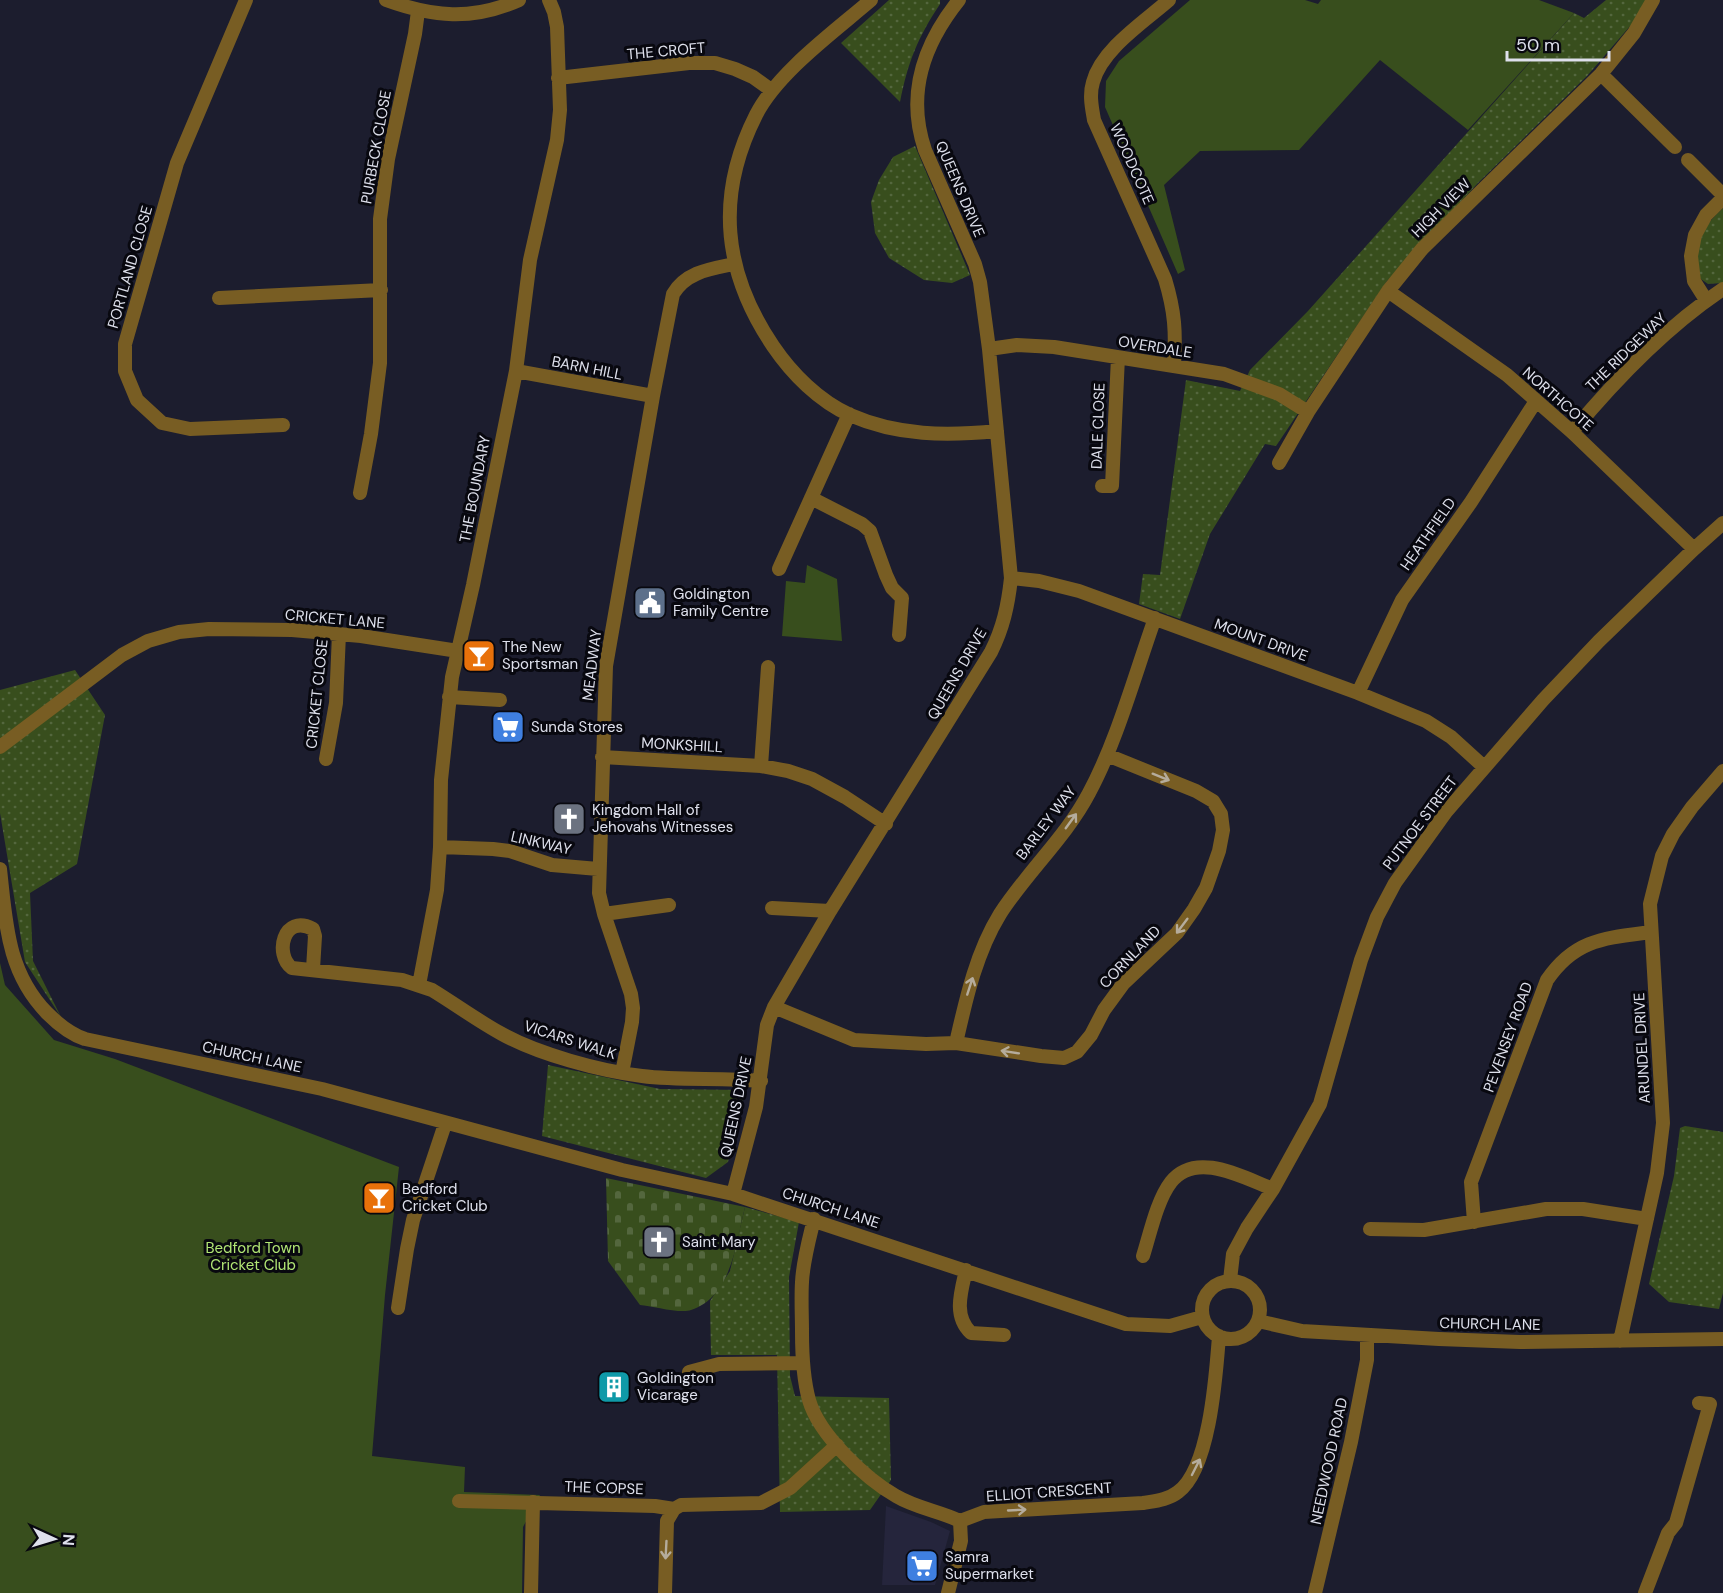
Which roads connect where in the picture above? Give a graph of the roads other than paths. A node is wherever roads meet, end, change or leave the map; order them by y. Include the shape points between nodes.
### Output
1 (246, 0) edge
2 (386, 0) edge
3 (519, 0) edge
4 (549, 0) edge
5 (871, 0) edge
6 (959, 0) edge
7 (1169, 0) edge
8 (1653, 0) edge
9 (418, 11) junction
10 (1600, 74) junction
11 (558, 78) junction
12 (771, 90) junction
13 (1675, 147) dead end
14 (1688, 160) dead end
15 (1723, 196) edge
16 (734, 264) junction
17 (1723, 289) edge
18 (381, 290) junction
19 (1388, 291) junction
20 (219, 298) dead end
21 (1707, 300) junction
22 (989, 349) junction
23 (1118, 357) junction
24 (1174, 366) junction
25 (516, 371) junction
26 (653, 396) junction
27 (1536, 401) junction
28 (1308, 412) junction
29 (849, 414) junction
30 (283, 425) dead end
31 (997, 431) junction
32 (1572, 432) junction
33 (1279, 462) dead end
34 (1102, 486) dead end
35 (360, 493) dead end
36 (811, 498) junction
37 (1723, 523) edge
38 (1694, 549) junction
39 (779, 569) dead end
40 (1011, 578) junction
41 (1155, 618) junction
42 (339, 634) junction
43 (898, 635) dead end
44 (458, 651) junction
45 (768, 667) dead end
46 (1358, 693) junction
47 (449, 697) junction
48 (500, 700) dead end
49 (0, 747) edge
50 (1107, 755) junction
51 (602, 757) junction
52 (326, 759) dead end
53 (761, 766) junction
54 (1484, 767) junction
55 (1723, 771) edge
56 (886, 824) junction
57 (440, 847) junction
58 (0, 869) edge
59 (598, 869) junction
60 (669, 905) dead end
61 (772, 909) dead end
62 (830, 911) junction
63 (604, 914) junction
64 (1651, 932) junction
65 (313, 969) dead end
66 (419, 985) junction
67 (774, 1007) junction
68 (956, 1043) junction
69 (622, 1073) junction
70 (760, 1081) junction
71 (445, 1124) junction
72 (1273, 1190) junction
73 (732, 1194) junction
74 (814, 1219) junction
75 (1647, 1219) junction
76 (1474, 1222) junction
77 (1370, 1228) dead end
78 (1143, 1256) dead end
79 (966, 1270) junction
80 (1230, 1280) junction
81 (398, 1308) dead end
82 (1202, 1317) junction
83 (1258, 1320) junction
84 (1004, 1335) dead end
85 (1367, 1335) junction
86 (1219, 1336) junction
87 (1723, 1339) edge
88 (1620, 1341) junction
89 (802, 1363) junction
90 (689, 1372) dead end
91 (1699, 1403) dead end
92 (837, 1445) junction
93 (459, 1501) dead end
94 (533, 1502) junction
95 (674, 1509) junction
96 (960, 1521) junction
97 (531, 1593) edge
98 (665, 1593) edge
99 (948, 1593) edge
100 (1315, 1593) edge
101 (1646, 1593) edge

1 - 30 street, PORTLAND CLOSE via 177,163 125,344 125,371 136,400 162,423 190,429
2 - 9 street
3 - 9 street via 494,10 461,14
4 - 11 street, THE BOUNDARY via 557,27
5 - 12 street
6 - 22 street, QUEENS DRIVE via 931,43 921,69 916,100 918,131 975,264
7 - 24 street, WOODCOTE via 1108,54 1097,70 1091,97 1094,120 1172,299 1176,332
8 - 10 street, HIGH VIEW via 1634,33
9 - 18 street, PURBECK CLOSE via 380,219
10 - 13 street
10 - 19 street, HIGH VIEW via 1422,249
11 - 12 street, THE CROFT via 715,63 744,73
11 - 25 street, THE BOUNDARY via 560,110 556,140 530,260
12 - 16 street via 747,136 733,181 729,216
14 - 15 street
15 - 21 street via 1695,235 1691,255 1694,281
16 - 26 street, MEADWAY via 709,269 679,283 669,308
16 - 29 street via 758,325 778,354 801,380
17 - 21 street, THE RIDGEWAY
18 - 20 street
18 - 35 street, PURBECK CLOSE via 380,363
19 - 27 street, NORTHCOTE via 1507,375
19 - 28 street, HIGH VIEW
21 - 32 street, THE RIDGEWAY via 1642,357
22 - 23 street, OVERDALE via 1017,345 1054,347
22 - 31 street, QUEENS DRIVE
23 - 24 street, OVERDALE
23 - 34 street, DALE CLOSE via 1112,486
24 - 28 street, OVERDALE via 1224,374 1255,384
25 - 26 street, BARN HILL
25 - 44 street, THE BOUNDARY
26 - 51 street, MEADWAY via 606,666
27 - 32 street, NORTHCOTE
27 - 46 street, HEATHFIELD via 1402,600
28 - 33 street, HIGH VIEW
29 - 31 street via 902,431 934,435
29 - 36 street
31 - 40 street, QUEENS DRIVE
32 - 38 street, NORTHCOTE
36 - 39 street
36 - 43 street via 870,531 889,582 902,598
37 - 38 street, PUTNOE STREET
38 - 54 street, PUTNOE STREET via 1599,641
40 - 41 street, MOUNT DRIVE via 1079,591
40 - 56 street, QUEENS DRIVE via 1003,627 991,652
41 - 46 street, MOUNT DRIVE
41 - 50 street, BARLEY WAY
42 - 44 street, CRICKET LANE
42 - 49 street, CRICKET LANE via 208,629 147,641 122,655
42 - 52 street, CRICKET CLOSE via 336,703
44 - 47 street, THE BOUNDARY
45 - 53 street
46 - 54 street, MOUNT DRIVE via 1426,721
47 - 48 street
47 - 57 street, THE BOUNDARY via 441,780
68 -> 50 street, BARLEY WAY via 980,957 999,916 1072,821
50 -> 68 street, CORNLAND via 1196,790 1213,801 1221,814 1223,830 1206,888 1177,933 1123,984 1077,1052 1064,1058
51 - 53 street, MONKSHILL
51 - 59 street, MEADWAY
53 - 56 street, MONKSHILL via 812,779
54 - 72 street, PUTNOE STREET via 1416,852 1377,917 1320,1104
55 - 64 street, ARUNDEL DRIVE via 1692,807 1662,856 1650,904
56 - 62 street, QUEENS DRIVE
57 - 59 street, LINKWAY via 510,851 552,865
57 - 66 street, THE BOUNDARY via 437,890
58 - 71 street, CHURCH LANE via 7,935 17,970 35,1000 72,1035 322,1089
59 - 63 street, MEADWAY
60 - 63 street
61 - 62 street
62 - 67 street, QUEENS DRIVE
63 - 69 street, MEADWAY via 633,1008
64 - 75 street, ARUNDEL DRIVE via 1663,1123 1658,1173
64 - 76 street, PEVENSEY ROAD via 1596,941 1575,949 1558,963 1547,980 1472,1182
65 - 66 street, VICARS WALK
66 - 69 street, VICARS WALK via 502,1034 577,1062
67 - 68 street, CORNLAND via 854,1040
67 - 70 street, QUEENS DRIVE via 767,1025
69 - 70 street, VICARS WALK
70 - 73 street, QUEENS DRIVE
71 - 73 street, CHURCH LANE
71 - 81 street via 413,1220
72 - 78 street via 1212,1168 1196,1167 1183,1172 1163,1196
72 - 80 street, PUTNOE STREET via 1233,1254
73 - 74 street, CHURCH LANE
74 - 79 street, CHURCH LANE
74 - 89 street via 802,1280
75 - 76 street via 1583,1209 1546,1209
75 - 88 street, ARUNDEL DRIVE
76 - 77 street via 1424,1230
79 - 82 street, CHURCH LANE via 1126,1324 1170,1326
79 - 84 street via 960,1315 964,1326 971,1333
80 - 82 street via 1214,1286 1203,1301
80 - 83 street via 1243,1283 1254,1292 1260,1306
82 - 86 street
83 - 85 street, CHURCH LANE via 1302,1331
83 - 86 street via 1250,1331 1236,1338
85 - 88 street, CHURCH LANE via 1520,1342
85 - 100 street, NEEDWOOD ROAD via 1367,1360 1351,1442
96 -> 86 street, ELLIOT CRESCENT via 984,1512 1143,1503 1178,1492 1189,1481 1204,1443
87 - 88 street, CHURCH LANE
89 - 90 street via 719,1364
89 - 92 street via 809,1401
91 - 101 street via 1710,1404 1676,1523 1668,1533
92 - 95 street, THE COPSE via 790,1488 761,1503 681,1505
92 - 96 street via 863,1473 895,1496
93 - 94 street, THE COPSE
94 - 95 street, THE COPSE
94 - 97 street
95 -> 98 street via 667,1521
96 - 99 street via 961,1541

